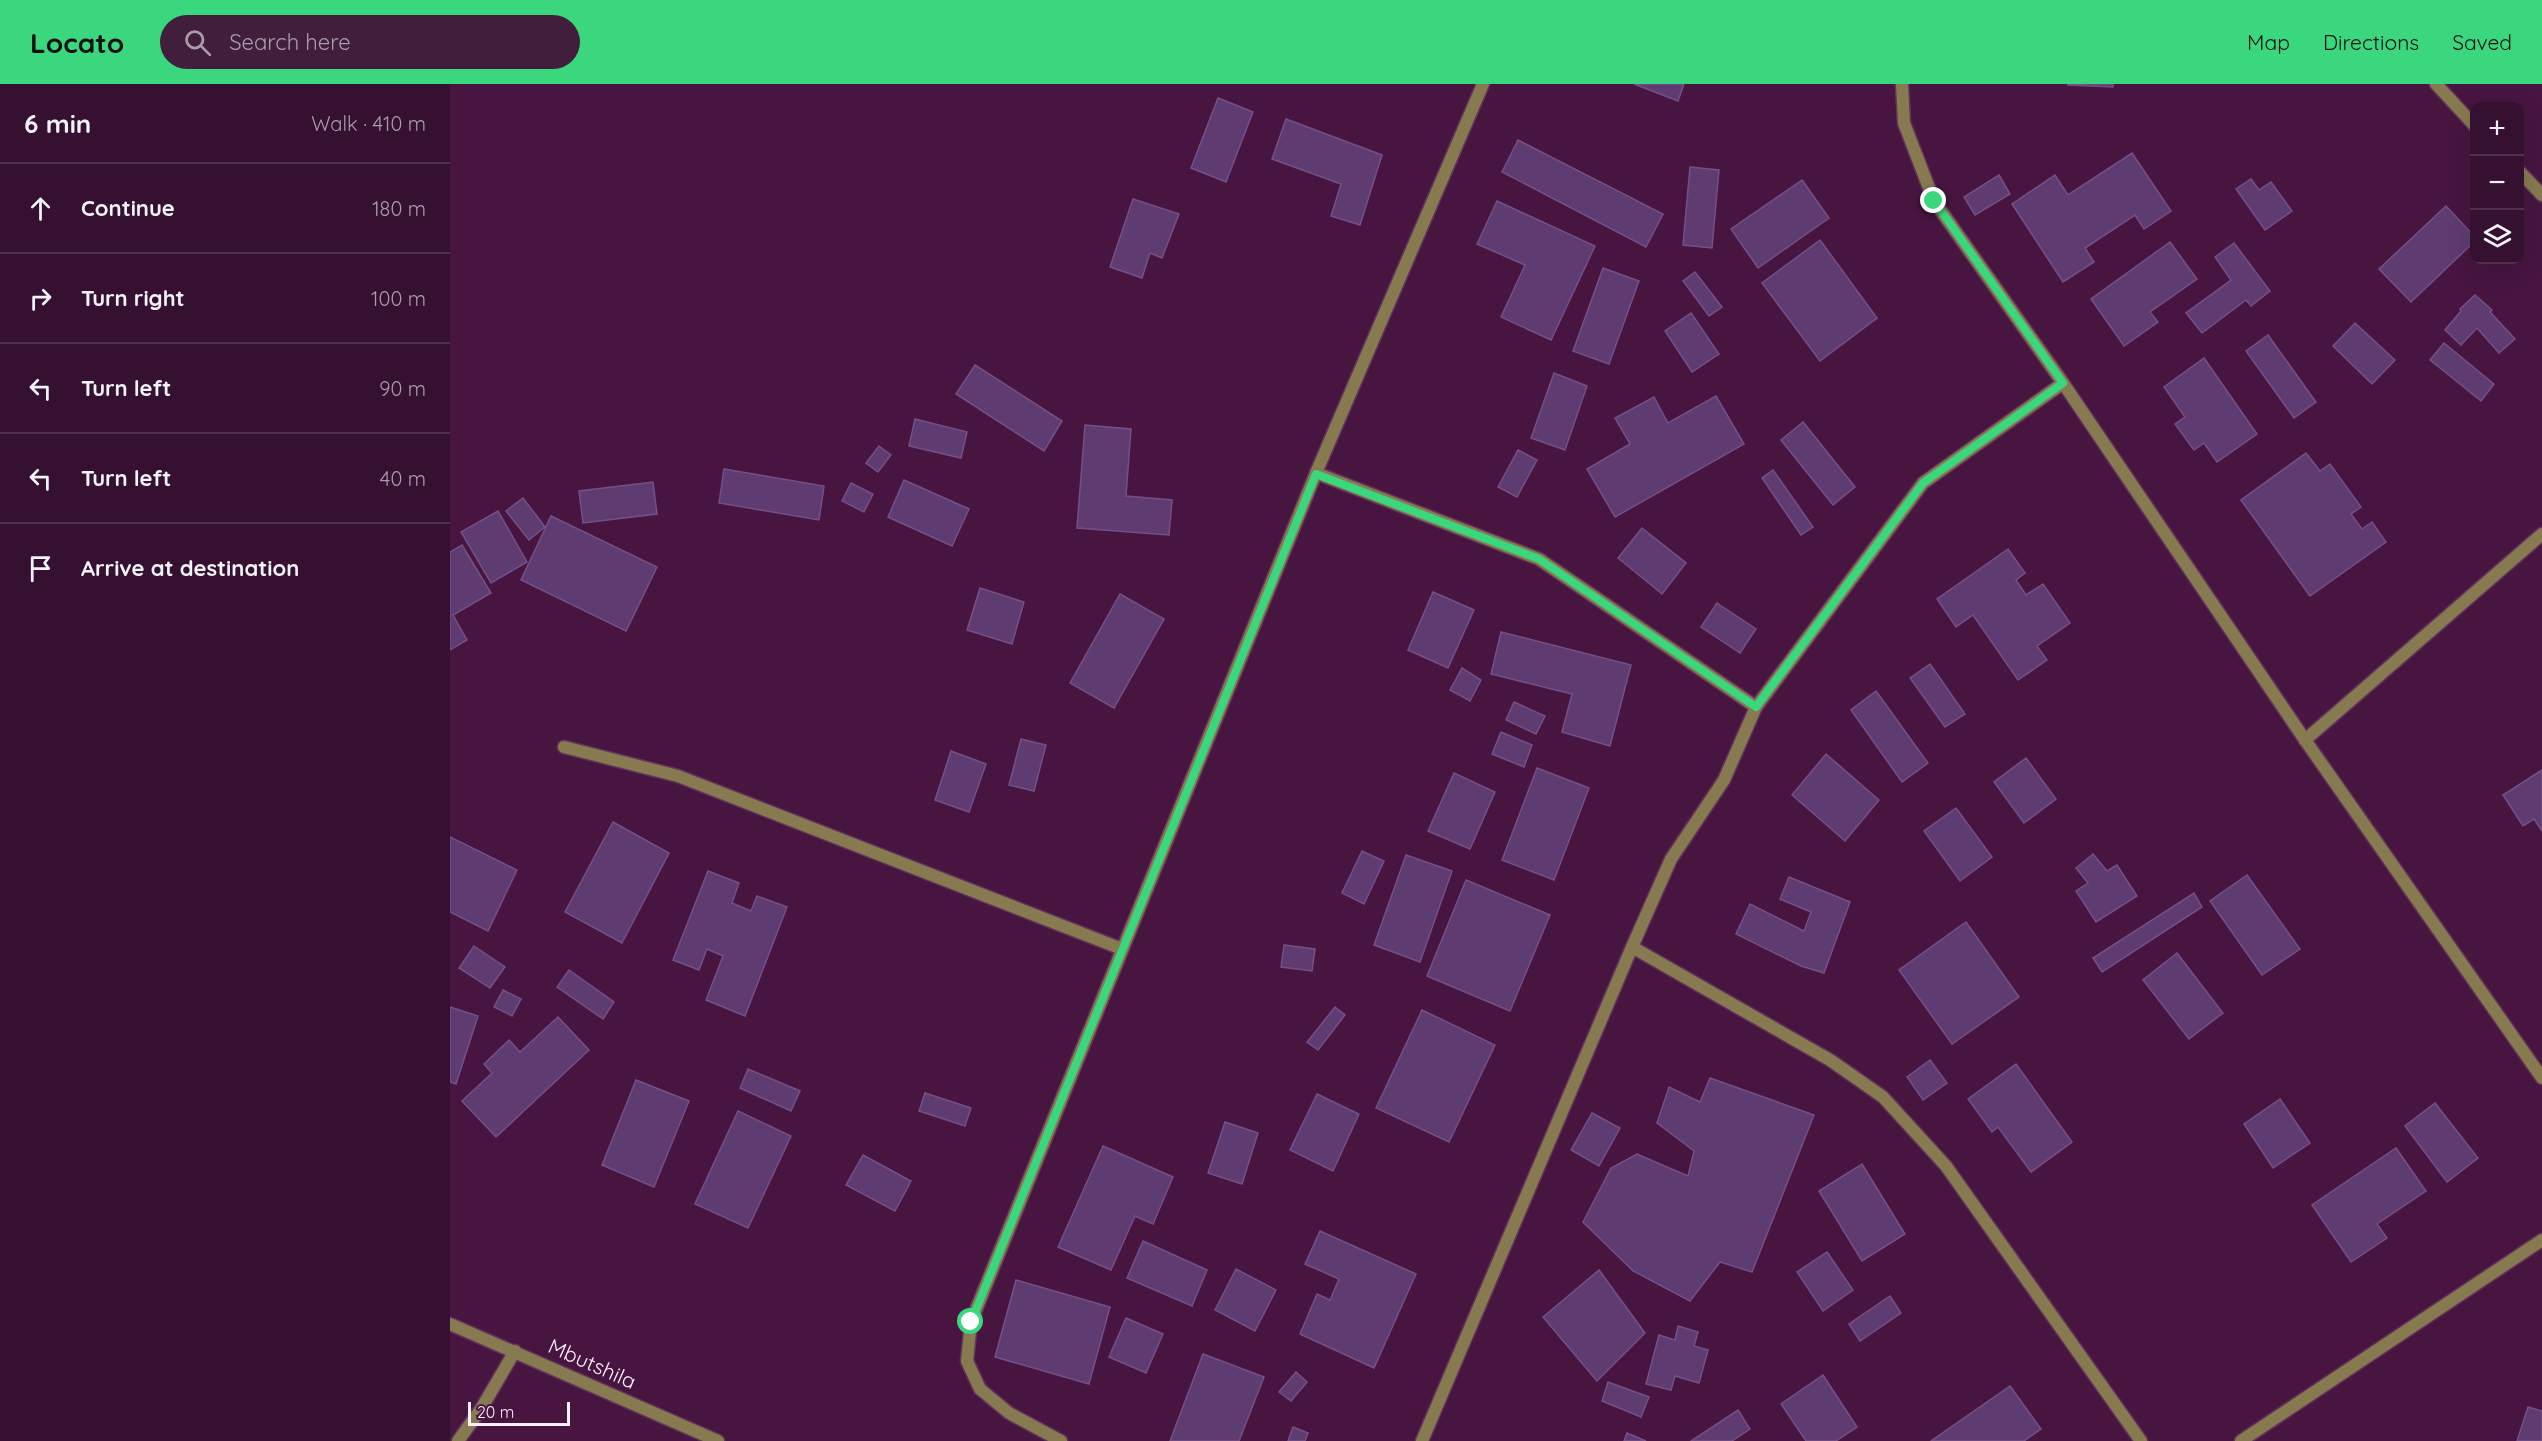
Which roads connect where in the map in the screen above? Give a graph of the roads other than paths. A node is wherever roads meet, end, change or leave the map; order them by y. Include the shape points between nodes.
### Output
1 (1483, 84) edge
2 (1902, 84) edge
3 (2436, 84) edge
4 (2470, 120) edge
5 (2524, 176) edge
6 (2542, 195) edge
7 (2063, 383) junction
8 (1316, 474) junction
9 (2542, 534) edge
10 (1756, 707) junction
11 (2305, 740) junction
12 (564, 747) dead end
13 (1632, 947) junction
14 (1122, 949) junction
15 (2542, 1078) edge
16 (2542, 1240) edge
17 (450, 1324) edge
18 (515, 1351) junction
19 (458, 1441) edge
20 (718, 1441) edge
21 (1061, 1441) edge
22 (1422, 1441) edge
23 (2141, 1441) edge
24 (2241, 1441) edge

1 - 8 street
2 - 7 street via 1904,123 1934,201
3 - 4 street
5 - 6 street
7 - 10 street via 1923,483
7 - 11 street
8 - 10 street via 1539,559
8 - 14 street
9 - 11 street
10 - 13 street via 1724,780 1671,859
11 - 15 street
12 - 14 street via 678,776
13 - 22 street
13 - 23 street via 1830,1060 1883,1097 1946,1166
14 - 21 street via 971,1322 967,1361 980,1389 1009,1413
16 - 24 street
17 - 18 street, Mbutshila
18 - 19 street
18 - 20 street, Mbutshila

